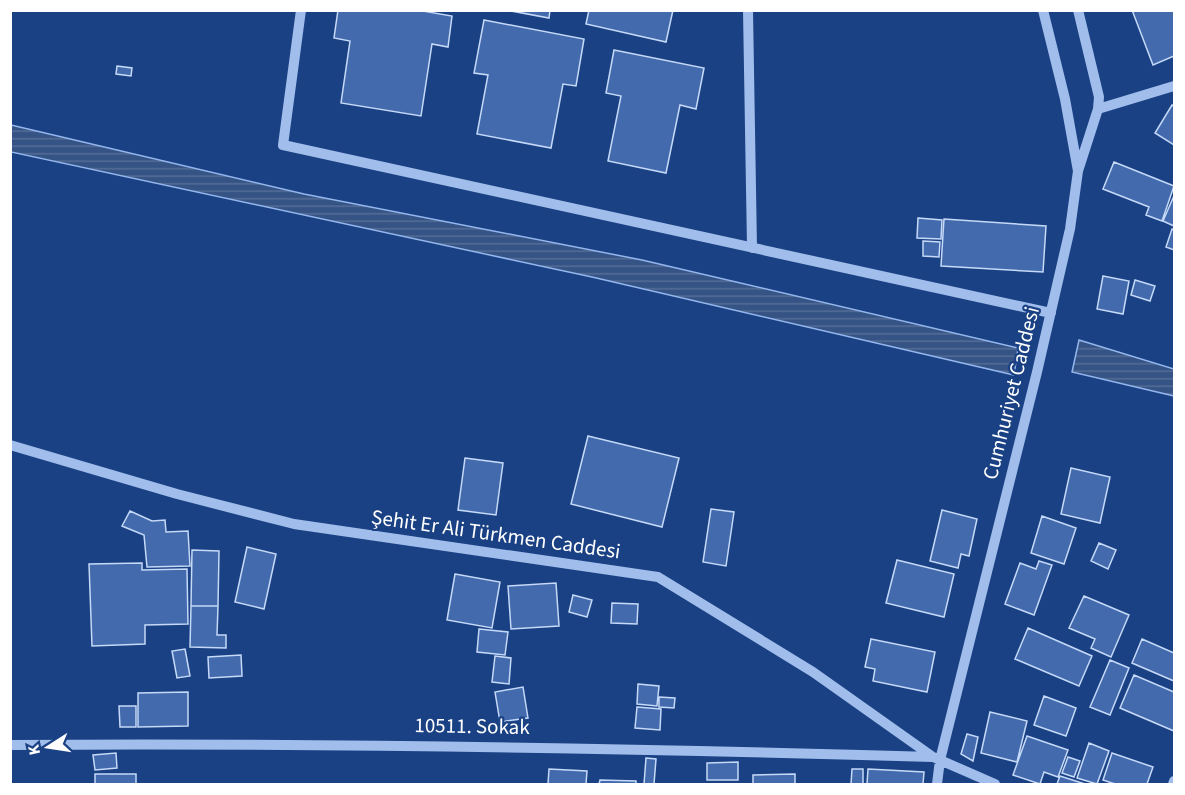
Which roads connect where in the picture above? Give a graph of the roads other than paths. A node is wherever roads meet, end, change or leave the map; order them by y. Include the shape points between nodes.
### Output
1 (301, 10) edge
2 (748, 10) edge
3 (1043, 10) edge
4 (1078, 10) edge
5 (1174, 86) edge
6 (1098, 109) junction
7 (1078, 171) junction
8 (752, 248) junction
9 (1051, 313) junction
10 (10, 445) edge
11 (10, 745) edge
12 (936, 759) junction
13 (937, 784) edge
14 (995, 784) edge

1 - 8 street via 284,145
2 - 8 street
3 - 7 street
4 - 6 street, Cumhuriyet Caddesi via 1099,97
5 - 6 street
6 - 7 street, Cumhuriyet Caddesi
7 - 9 street, Cumhuriyet Caddesi
8 - 9 street
9 - 12 street, Cumhuriyet Caddesi
10 - 12 street, Şehit Er Ali Türkmen Caddesi via 294,524 658,577 813,672
11 - 12 street, 10511. Sokak via 577,747
12 - 13 street, Cumhuriyet Caddesi
12 - 14 street

